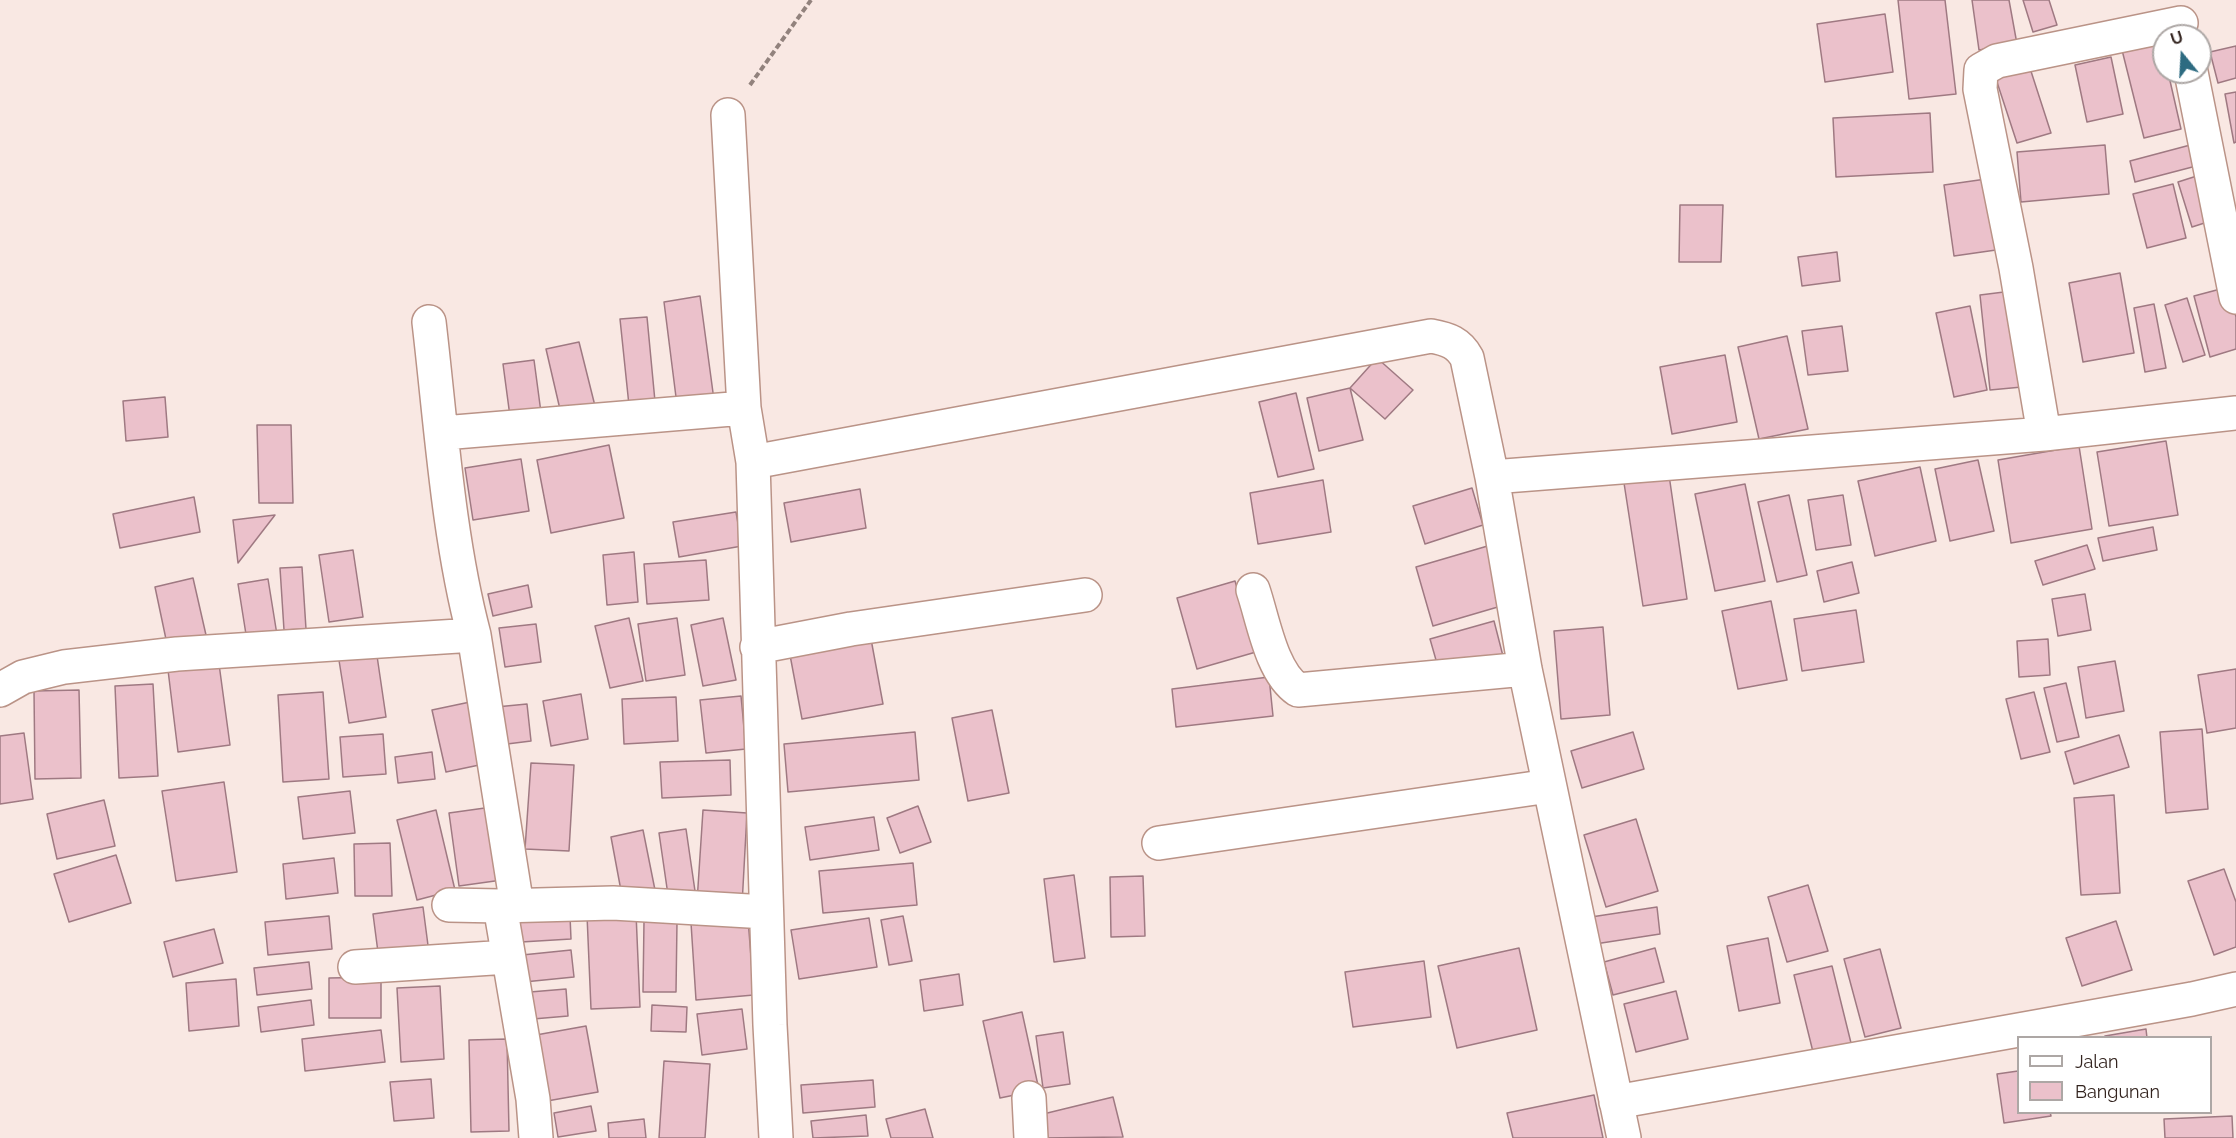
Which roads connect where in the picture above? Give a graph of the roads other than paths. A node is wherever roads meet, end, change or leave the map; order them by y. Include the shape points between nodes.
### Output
1 (2180, 20) edge
2 (2193, 84) edge
3 (728, 115) road end
4 (2236, 297) edge
5 (429, 322) dead end
6 (744, 408) junction
7 (2236, 413) edge
8 (443, 433) junction
9 (2044, 434) junction
10 (753, 462) junction
11 (1492, 477) junction
12 (1253, 590) dead end
13 (1085, 595) dead end
14 (474, 635) junction
15 (757, 647) junction
16 (1525, 669) junction
17 (0, 690) edge
18 (1549, 786) junction
19 (1159, 843) dead end
20 (448, 905) dead end
21 (508, 906) junction
22 (766, 912) junction
23 (508, 957) junction
24 (355, 967) dead end
25 (2236, 989) edge
26 (1029, 1098) dead end
27 (1616, 1102) junction
28 (536, 1138) edge
29 (776, 1138) edge
30 (1031, 1138) edge
31 (1624, 1138) edge

1 - 9 street via 1997,61 1981,69 1980,89
2 - 4 street
3 - 6 street
5 - 8 street
6 - 8 street
6 - 10 street
7 - 9 street
8 - 14 street via 462,588
9 - 11 street
10 - 11 street via 1431,336 1447,338 1467,358
10 - 15 street
11 - 16 street
12 - 16 street via 1279,668 1298,690
13 - 15 street via 851,629
14 - 17 street via 177,654 75,665 23,677
14 - 21 street
15 - 22 street
16 - 18 street
18 - 19 street
18 - 27 street
20 - 21 street
21 - 22 street via 613,903
21 - 23 street
22 - 29 street
23 - 24 street
23 - 28 street
25 - 27 street
26 - 30 street
27 - 31 street

